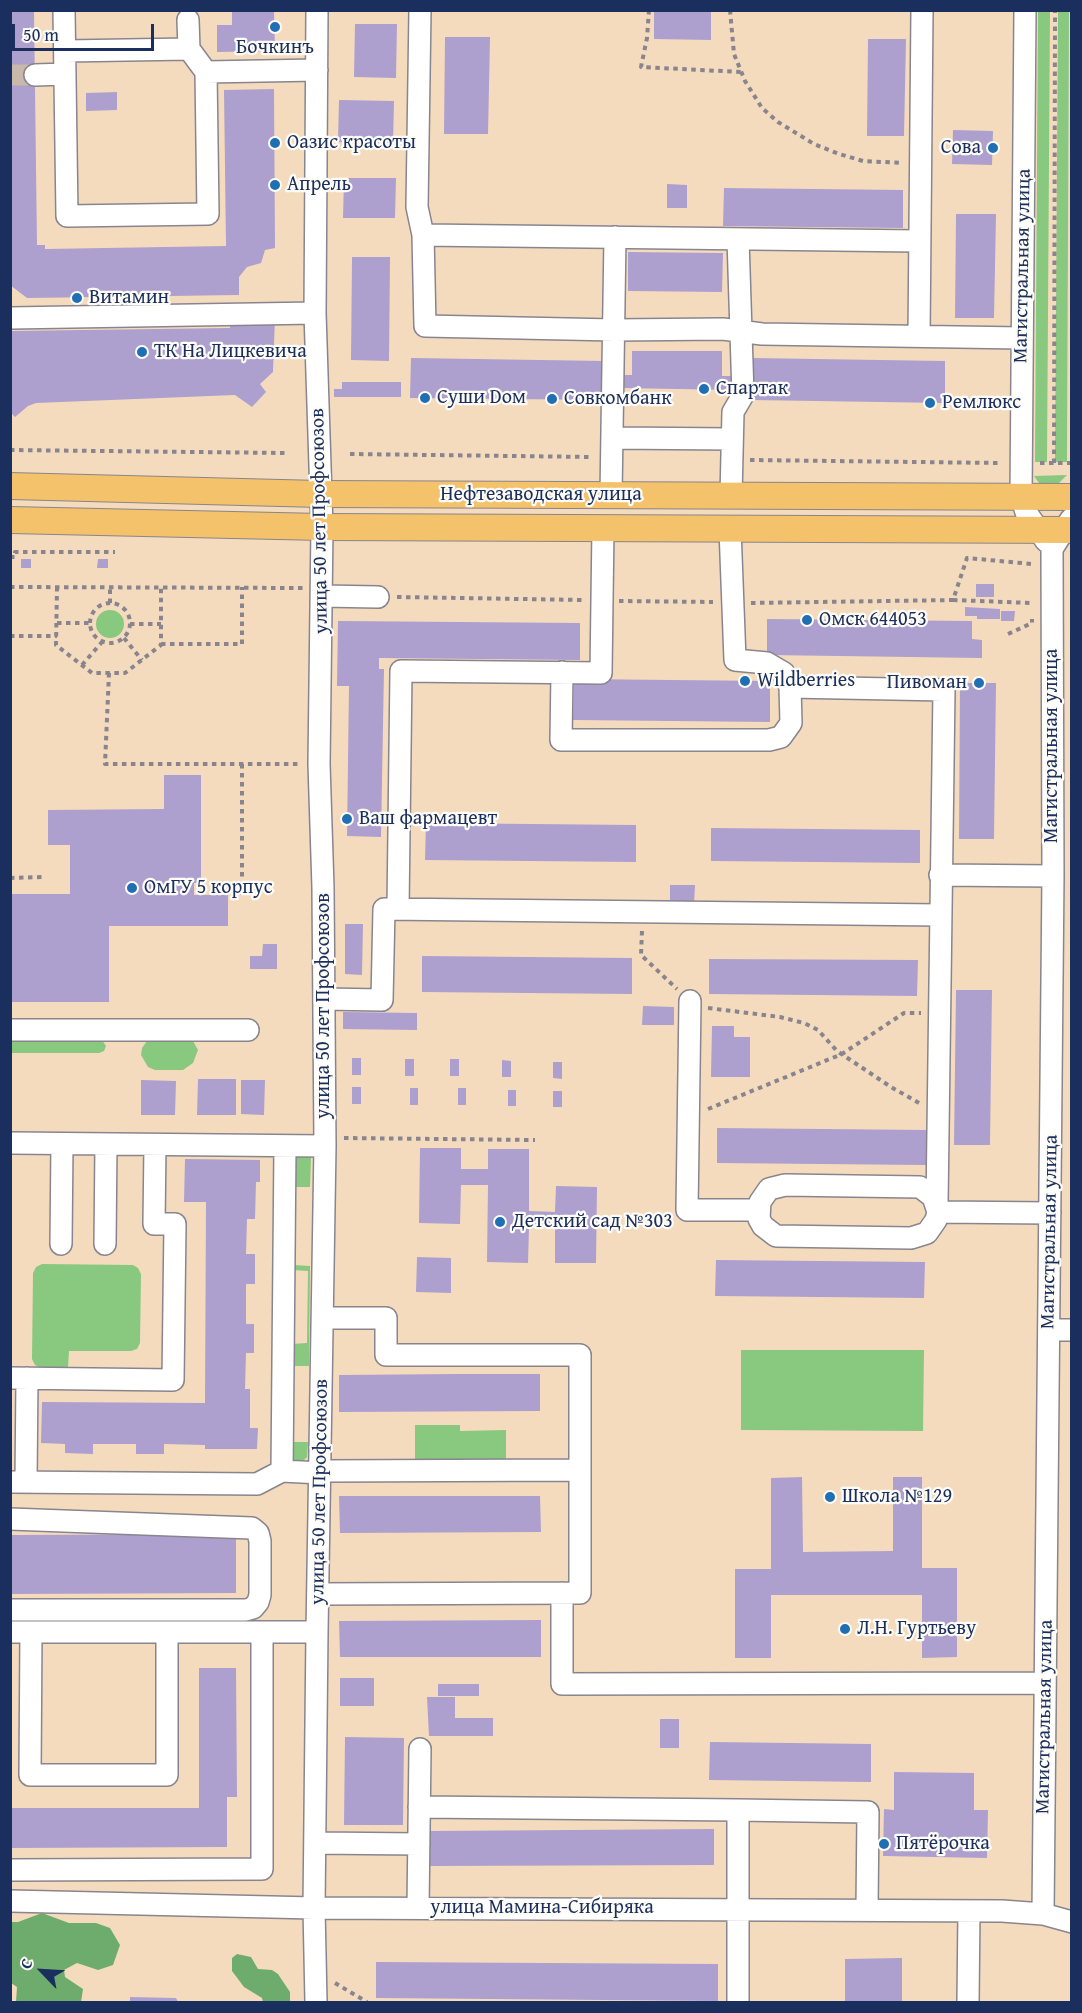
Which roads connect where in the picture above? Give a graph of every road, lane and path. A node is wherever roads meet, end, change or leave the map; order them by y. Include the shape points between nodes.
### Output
1 (64, 10) edge
2 (317, 10) edge
3 (420, 10) edge
4 (649, 10) edge
5 (730, 10) edge
6 (922, 10) edge
7 (1025, 10) edge
8 (1055, 10) edge
9 (188, 20) dead end
10 (189, 49) junction
11 (65, 51) junction
12 (317, 70) junction
13 (206, 72) junction
14 (741, 72) junction
15 (65, 74) junction
16 (35, 75) tunnel mouth
17 (919, 163) junction
18 (423, 235) junction
19 (615, 237) junction
20 (738, 239) junction
21 (918, 241) junction
22 (315, 313) junction
23 (10, 318) edge
24 (614, 330) junction
25 (741, 330) junction
26 (919, 336) junction
27 (1022, 338) junction
28 (612, 438) junction
29 (732, 439) junction
30 (10, 450) edge
31 (287, 453) dead end
32 (1033, 463) dead end
33 (1054, 463) junction
34 (1071, 463) edge
35 (10, 486) edge
36 (321, 494) junction
37 (612, 495) junction
38 (731, 496) junction
39 (1021, 496) junction
40 (1071, 497) edge
41 (10, 520) edge
42 (322, 527) junction
43 (603, 528) junction
44 (730, 529) junction
45 (1059, 531) edge
46 (115, 552) dead end
47 (10, 557) edge
48 (1032, 562) dead end
49 (1032, 573) dead end
50 (10, 587) edge
51 (57, 587) junction
52 (110, 587) junction
53 (161, 587) junction
54 (242, 587) junction
55 (322, 592) junction
56 (1032, 593) dead end
57 (378, 597) dead end
58 (953, 600) dead end
59 (110, 603) junction
60 (1032, 603) junction
61 (90, 623) junction
62 (57, 624) junction
63 (130, 624) junction
64 (161, 624) junction
65 (1008, 634) dead end
66 (10, 636) edge
67 (57, 636) junction
68 (124, 638) junction
69 (102, 642) junction
70 (161, 644) junction
71 (142, 660) junction
72 (82, 665) junction
73 (562, 672) junction
74 (109, 674) junction
75 (790, 687) junction
76 (242, 764) junction
77 (293, 764) dead end
78 (1062, 813) edge
79 (940, 875) junction
80 (1053, 876) junction
81 (10, 878) edge
82 (42, 878) dead end
83 (242, 898) dead end
84 (398, 909) junction
85 (643, 912) junction
86 (940, 915) junction
87 (324, 999) junction
88 (690, 1001) junction
89 (938, 1008) junction
90 (10, 1030) edge
91 (248, 1030) dead end
92 (842, 1054) junction
93 (938, 1113) junction
94 (688, 1117) junction
95 (535, 1140) dead end
96 (331, 1142) junction
97 (10, 1143) edge
98 (62, 1144) junction
99 (106, 1144) junction
100 (155, 1144) junction
101 (285, 1146) junction
102 (937, 1208) junction
103 (758, 1210) junction
104 (1050, 1213) junction
105 (61, 1244) dead end
106 (105, 1244) dead end
107 (323, 1318) junction
108 (1049, 1330) junction
109 (1071, 1330) edge
110 (19, 1378) edge
111 (580, 1470) junction
112 (282, 1471) junction
113 (321, 1472) junction
114 (18, 1482) edge
115 (10, 1519) edge
116 (562, 1593) junction
117 (318, 1594) junction
118 (10, 1610) edge
119 (21, 1632) edge
120 (167, 1632) junction
121 (262, 1632) junction
122 (317, 1632) junction
123 (1045, 1683) junction
124 (420, 1749) dead end
125 (419, 1807) junction
126 (738, 1810) junction
127 (315, 1843) junction
128 (419, 1844) junction
129 (132, 1869) junction
130 (10, 1870) edge
131 (10, 1901) edge
132 (132, 1903) junction
133 (314, 1908) junction
134 (418, 1908) junction
135 (867, 1909) junction
136 (739, 1910) junction
137 (969, 1911) junction
138 (1043, 1914) junction
139 (1071, 1922) edge
140 (316, 1972) junction
141 (316, 2002) edge
142 (367, 2002) edge
143 (738, 2002) edge
144 (968, 2002) edge

1 - 11 street
2 - 12 street, улица 50 лет Профсоюзов
3 - 18 street via 417,207
4 - 14 path via 641,67
5 - 14 path via 734,54
6 - 17 street
7 - 27 street, Магистральная улица
8 - 33 path
9 - 10 street
10 - 11 street
10 - 13 street
11 - 15 street
12 - 13 street
12 - 22 street, улица 50 лет Профсоюзов
13 - 15 street via 208,214 67,216
14 - 17 path via 762,108 814,144 863,161
15 - 16 street
17 - 21 street
18 - 19 street
18 - 24 street via 425,326
19 - 20 street
19 - 24 street
20 - 21 street
20 - 25 street
21 - 26 street
22 - 23 street
22 - 36 street, улица 50 лет Профсоюзов
24 - 25 street
24 - 28 street
25 - 26 street via 762,334
25 - 29 street via 743,395 733,412
26 - 27 street
27 - 39 street, Магистральная улица
28 - 29 street
28 - 37 street
29 - 38 street
30 - 31 path
32 - 33 path
33 - 34 path
35 - 36 main road, Нефтезаводская улица
36 - 37 main road, Нефтезаводская улица
36 - 42 street, улица 50 лет Профсоюзов
37 - 38 main road, Нефтезаводская улица
38 - 39 main road, Нефтезаводская улица
39 - 40 main road, Нефтезаводская улица
39 - 45 street, Магистральная улица via 1026,512
41 - 42 main road, Нефтезаводская улица
42 - 43 main road, Нефтезаводская улица
42 - 55 street, улица 50 лет Профсоюзов
43 - 44 main road, Нефтезаводская улица
43 - 73 street via 601,673
44 - 45 main road, Нефтезаводская улица
44 - 75 street via 735,660 767,663 784,673
45 - 78 street, Магистральная улица
46 - 47 path via 15,552 15,557
48 - 49 path
50 - 51 path
51 - 52 path
51 - 62 path
52 - 53 path
52 - 59 path
53 - 54 path
53 - 64 path
54 - 55 path
54 - 70 path via 242,644
55 - 57 street
55 - 87 street, улица 50 лет Профсоюзов via 319,764
56 - 60 path
58 - 60 path
59 - 61 path via 96,609
59 - 63 path via 124,609
60 - 65 path via 1032,623
61 - 62 path
61 - 69 path via 95,638
62 - 67 path
63 - 64 path
63 - 68 path
64 - 70 path
66 - 67 path
67 - 72 path via 57,645
68 - 69 path
68 - 71 path
69 - 72 path
70 - 71 path
71 - 74 path via 125,674
72 - 74 path via 93,673
73 - 75 street via 561,740 769,740 781,737 790,723
73 - 84 street via 401,671
74 - 76 path via 105,764
75 - 79 street via 944,690
76 - 77 path
76 - 83 path
78 - 80 street, Магистральная улица
79 - 80 street
79 - 86 street
80 - 104 street, Магистральная улица
81 - 82 path
84 - 85 street
84 - 87 street via 384,909 382,1000
85 - 86 street
85 - 88 path via 641,955
86 - 89 street
87 - 96 street, улица 50 лет Профсоюзов
88 - 92 path via 705,1008 804,1023 818,1030
88 - 94 street
89 - 92 path via 904,1013
89 - 93 street
90 - 91 street
92 - 93 path
92 - 94 path
93 - 102 street
94 - 103 street via 687,1210
95 - 96 path
96 - 101 street
96 - 107 street, улица 50 лет Профсоюзов
97 - 98 street
98 - 99 street
98 - 105 street
99 - 100 street
99 - 106 street
100 - 101 street
100 - 110 street via 154,1224 175,1224 173,1380
101 - 112 street
102 - 103 street via 927,1191 912,1186 785,1185 763,1195
102 - 103 street via 933,1228 919,1237 776,1236 763,1226
102 - 104 street
104 - 108 street, Магистральная улица
107 - 111 street via 386,1318 386,1355 580,1355
107 - 113 street, улица 50 лет Профсоюзов
108 - 109 street
108 - 123 street, Магистральная улица
110 - 114 street
111 - 113 street
111 - 116 street via 580,1593
112 - 113 street
112 - 114 street via 257,1484
113 - 117 street, улица 50 лет Профсоюзов
115 - 118 street via 245,1526 258,1533 260,1540 260,1595 253,1608 246,1610
116 - 117 street
116 - 123 street via 562,1684
117 - 122 street, улица 50 лет Профсоюзов
119 - 120 street
119 - 120 street via 30,1775 167,1775
120 - 121 street
121 - 122 street
121 - 129 street via 262,1869
122 - 127 street, улица 50 лет Профсоюзов
123 - 138 street, Магистральная улица
124 - 125 street
125 - 126 street
125 - 128 street
126 - 135 street via 868,1812
126 - 136 street
127 - 128 street
127 - 133 street, улица 50 лет Профсоюзов
128 - 134 street
129 - 130 street
129 - 132 street
131 - 132 street, улица Мамина-Сибиряка
132 - 133 street, улица Мамина-Сибиряка
133 - 134 street, улица Мамина-Сибиряка
133 - 140 street, улица 50 лет Профсоюзов
134 - 136 street, улица Мамина-Сибиряка
135 - 136 street, улица Мамина-Сибиряка
135 - 137 street, улица Мамина-Сибиряка
136 - 143 street
137 - 138 street, улица Мамина-Сибиряка
137 - 144 street
138 - 139 street, улица Мамина-Сибиряка
140 - 141 street, улица 50 лет Профсоюзов
140 - 142 path

